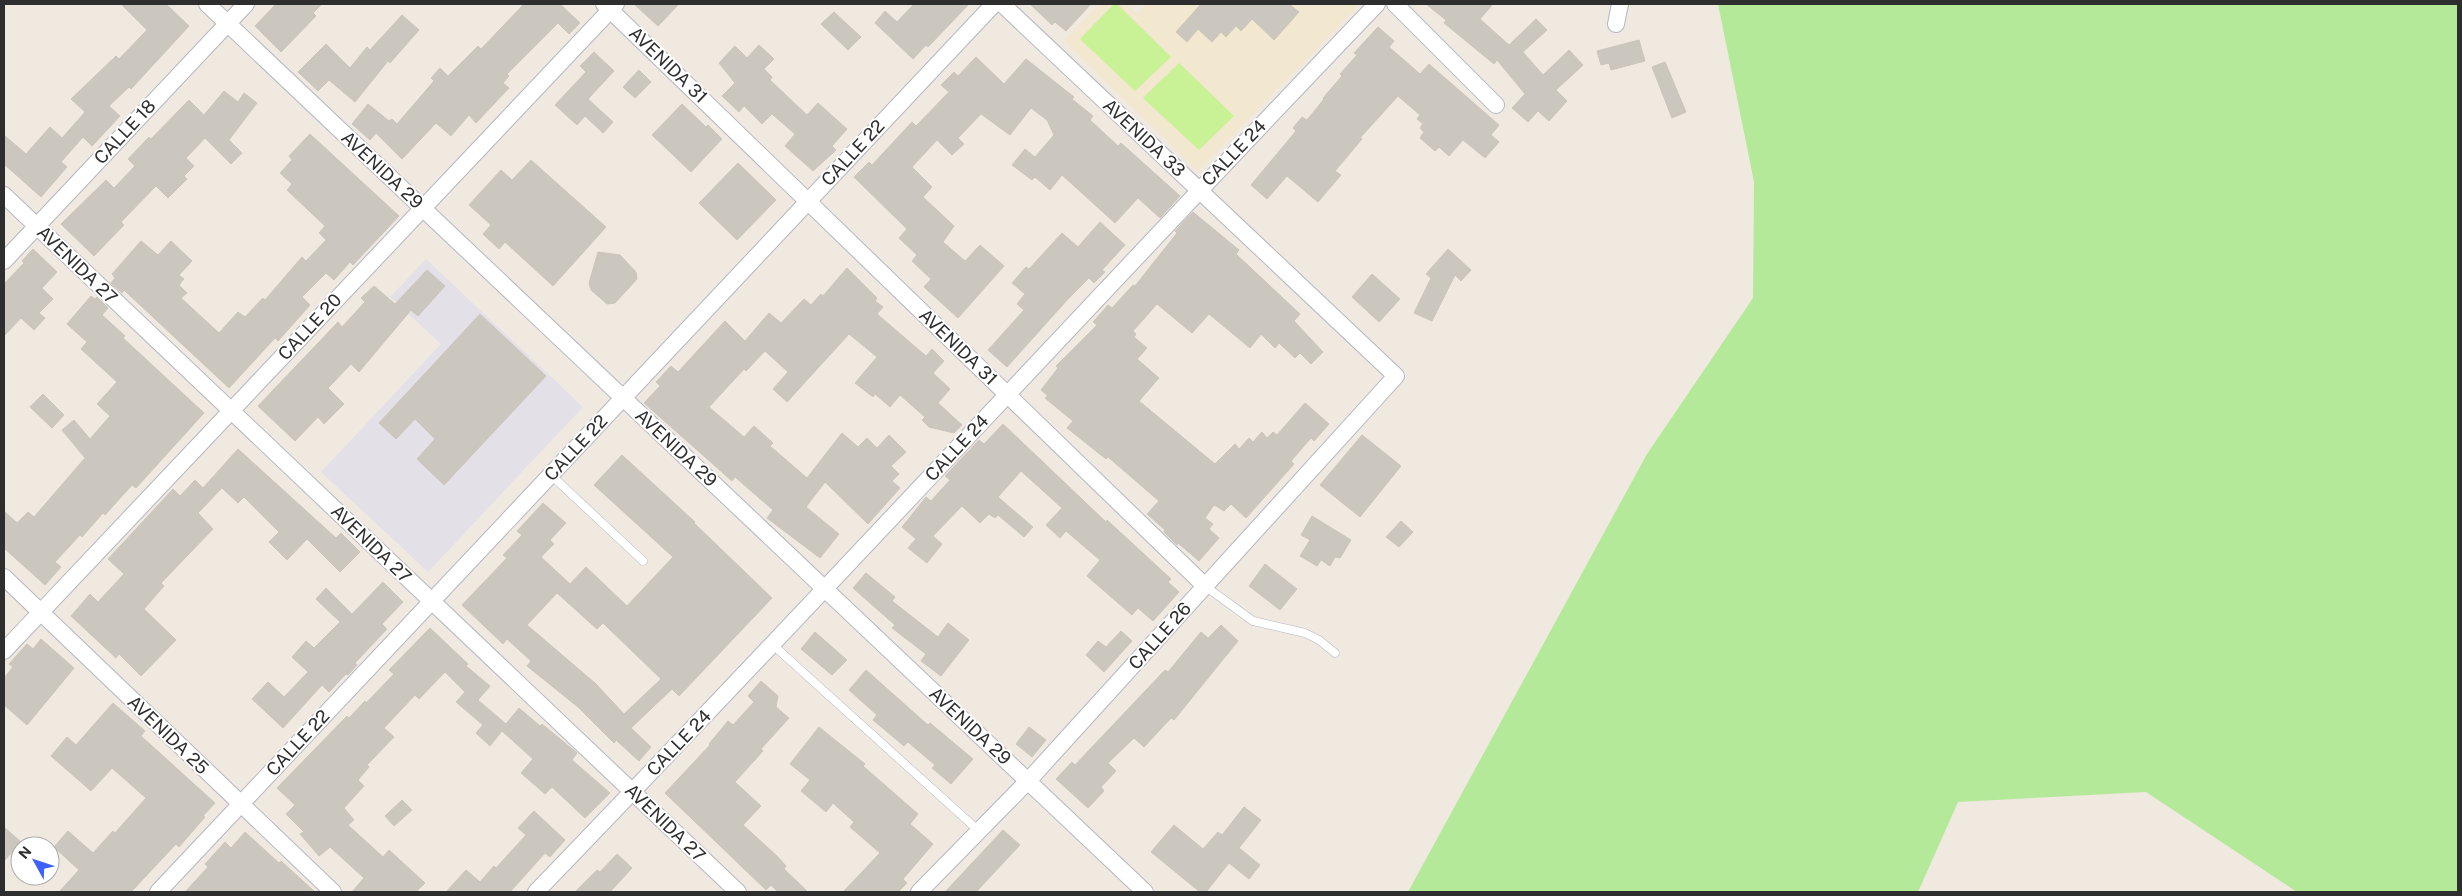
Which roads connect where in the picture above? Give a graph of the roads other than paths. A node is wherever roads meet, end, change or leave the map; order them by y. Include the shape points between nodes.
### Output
1 (207, 4) edge
2 (246, 4) edge
3 (994, 4) edge
4 (1002, 4) edge
5 (1377, 4) edge
6 (1395, 4) edge
7 (1620, 4) edge
8 (610, 6) edge
9 (227, 23) junction
10 (1616, 24) dead end
11 (1496, 105) dead end
12 (1199, 190) junction
13 (4, 195) edge
14 (809, 200) junction
15 (422, 208) junction
16 (36, 226) junction
17 (4, 261) edge
18 (1396, 376) joint
19 (1006, 394) junction
20 (623, 398) junction
21 (231, 411) junction
22 (550, 475) junction
23 (643, 561) dead end
24 (4, 577) edge
25 (1205, 586) junction
26 (825, 589) junction
27 (432, 601) junction
28 (40, 612) junction
29 (773, 645) junction
30 (4, 651) edge
31 (1335, 653) dead end
32 (1028, 781) junction
33 (633, 792) junction
34 (240, 804) junction
35 (979, 831) junction
36 (158, 892) edge
37 (333, 892) edge
38 (536, 892) edge
39 (738, 892) edge
40 (919, 892) edge
41 (1145, 892) edge

1 - 9 street, AVENIDA 29
2 - 9 street, CALLE 18
3 - 14 street, CALLE 22
4 - 12 street, AVENIDA 33
5 - 12 street, CALLE 24
6 - 11 street
7 - 10 street
8 - 14 street, AVENIDA 31
8 - 15 street, CALLE 20
9 - 15 street, AVENIDA 29
9 - 16 street, CALLE 18
12 - 18 street, AVENIDA 33
12 - 19 street, CALLE 24
13 - 16 street, AVENIDA 27
14 - 19 street, AVENIDA 31
14 - 20 street, CALLE 22
15 - 20 street, AVENIDA 29
15 - 21 street, CALLE 20
16 - 17 street, CALLE 18
16 - 21 street, AVENIDA 27
18 - 25 street, CALLE 26
19 - 25 street, AVENIDA 31
19 - 26 street, CALLE 24
20 - 22 street, CALLE 22
20 - 26 street, AVENIDA 29
21 - 27 street, AVENIDA 27
21 - 28 street, CALLE 20
22 - 23 lane
22 - 27 street, CALLE 22
24 - 28 street, AVENIDA 25
25 - 31 lane, AVENIDA 31 via 1253,621 1305,633
25 - 32 street, CALLE 26
26 - 29 street, CALLE 24
26 - 32 street, AVENIDA 29
27 - 33 street, AVENIDA 27
27 - 34 street, CALLE 22
28 - 30 street, CALLE 20
28 - 34 street, AVENIDA 25
29 - 33 street, CALLE 24
29 - 35 lane
32 - 35 street, CALLE 26
32 - 41 street, AVENIDA 29
33 - 38 street, CALLE 24
33 - 39 street, AVENIDA 27
34 - 36 street, CALLE 22
34 - 37 street, AVENIDA 25
35 - 40 street, CALLE 26

